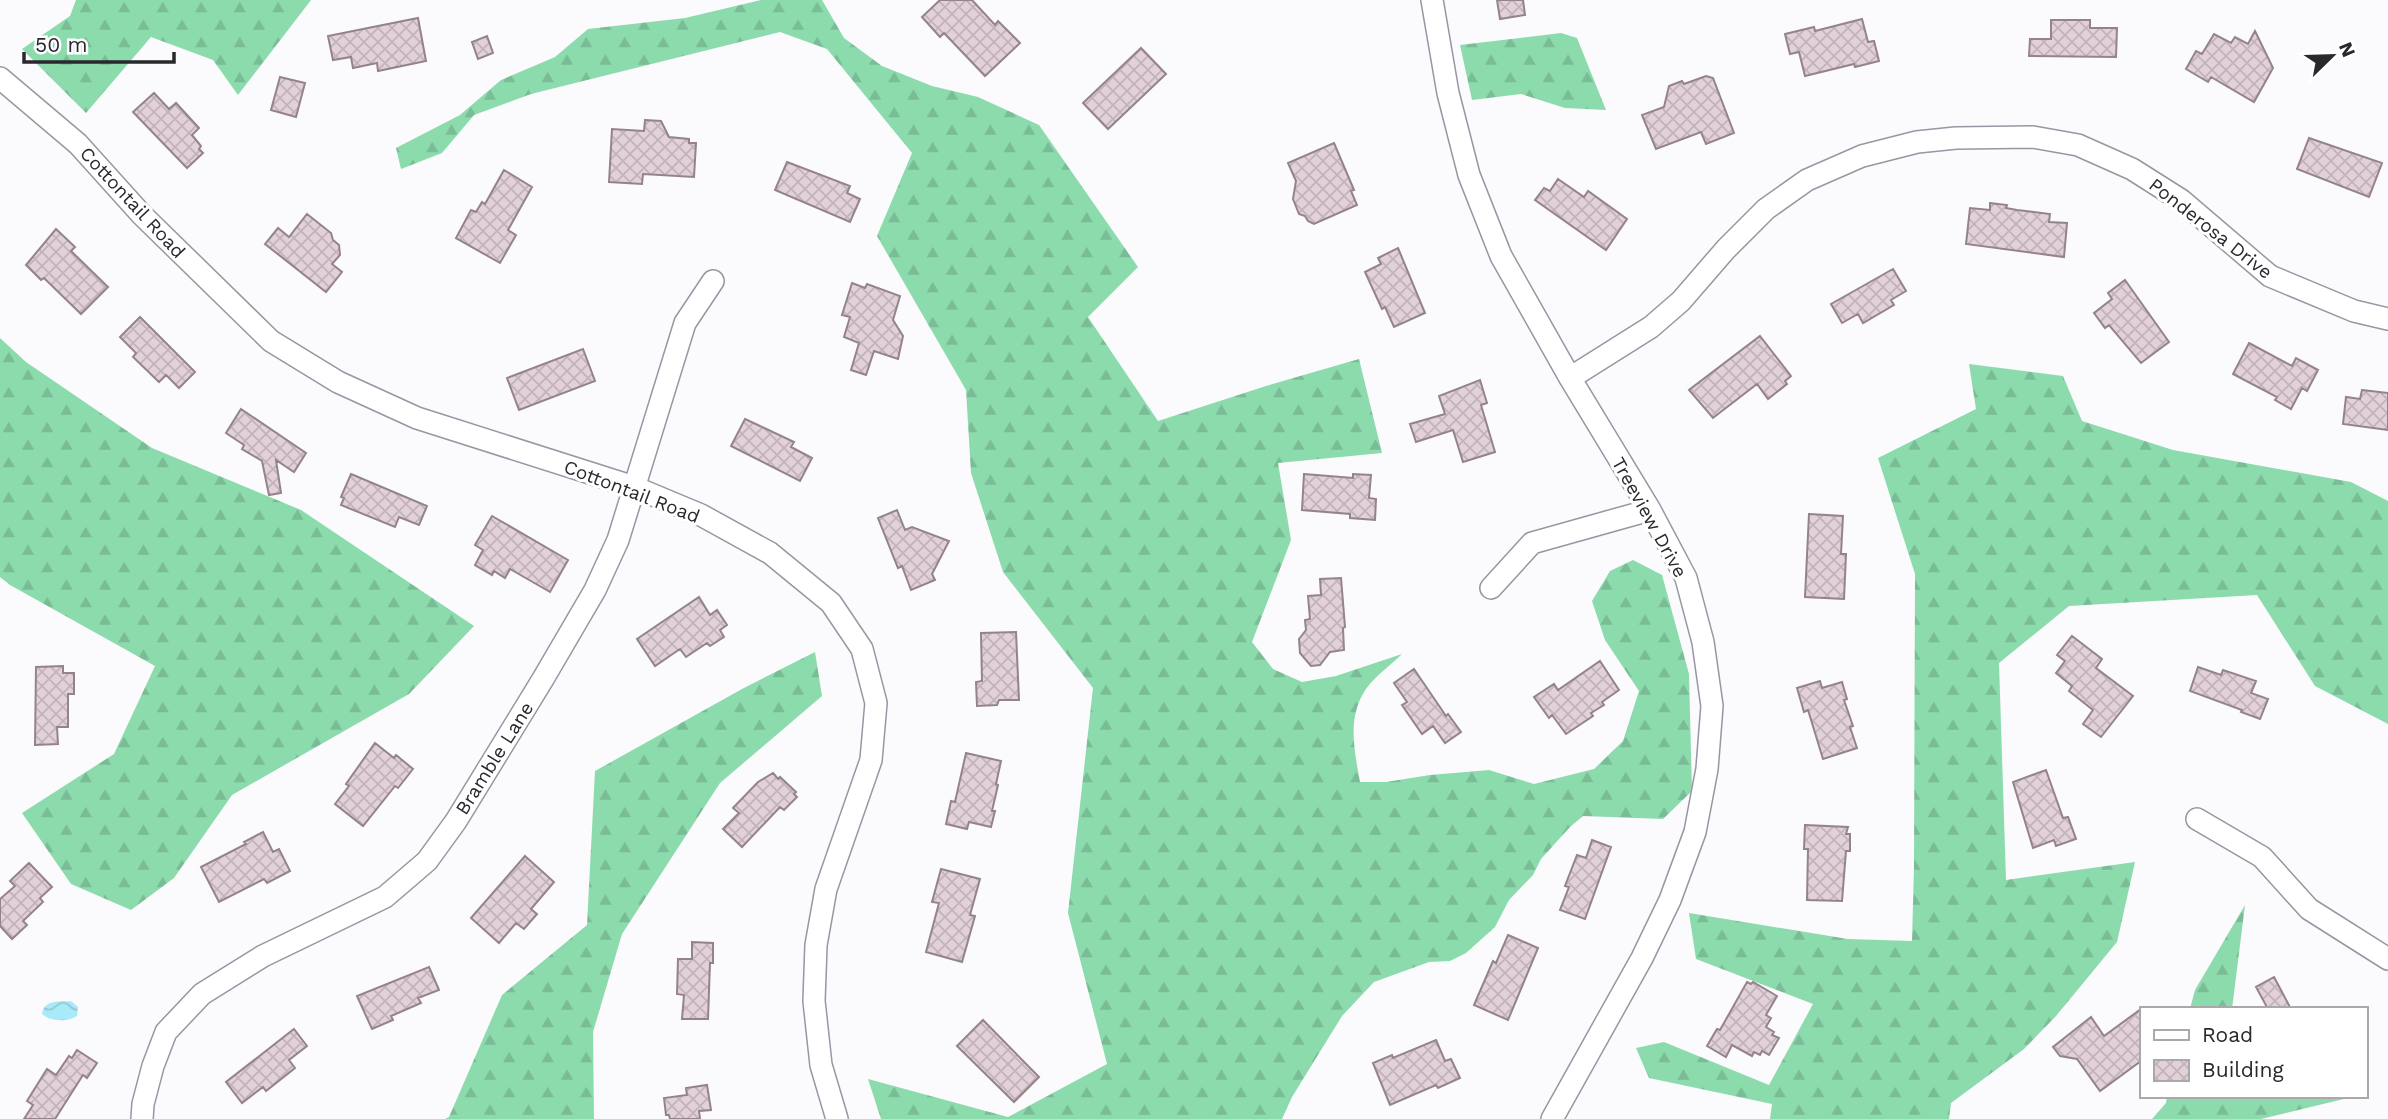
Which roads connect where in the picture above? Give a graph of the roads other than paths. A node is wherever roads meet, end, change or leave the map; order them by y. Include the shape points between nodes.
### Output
1 (1432, 0) edge
2 (0, 78) edge
3 (713, 281) dead end
4 (2388, 319) edge
5 (1570, 378) junction
6 (634, 487) junction
7 (1650, 510) junction
8 (1491, 588) dead end
9 (2197, 819) dead end
10 (2388, 960) edge
11 (142, 1119) edge
12 (837, 1119) edge
13 (1552, 1119) edge

1 - 5 street, Treeview Drive via 1448,93 1469,174 1502,256
2 - 6 street, Cottontail Road via 78,144 142,215 271,341 338,382 417,418
3 - 6 street, Bramble Lane via 685,323
4 - 5 street, Ponderosa Drive via 2354,312 2270,276 2181,200 2132,169 2078,145 2033,137 1956,138 1862,156 1807,180 1766,209 1651,327
5 - 7 street, Treeview Drive
6 - 11 street, Bramble Lane via 618,540 595,590 456,821 427,861 385,897 263,956 202,994 166,1032
6 - 12 street, Cottontail Road via 701,515 770,553 831,603 862,649 876,703 872,760 826,889 816,945 814,1001 821,1065
7 - 8 street via 1532,542
7 - 13 street, Treeview Drive via 1686,578 1703,642 1712,706 1707,769 1695,832 1670,900
9 - 10 street via 2262,857 2309,909

